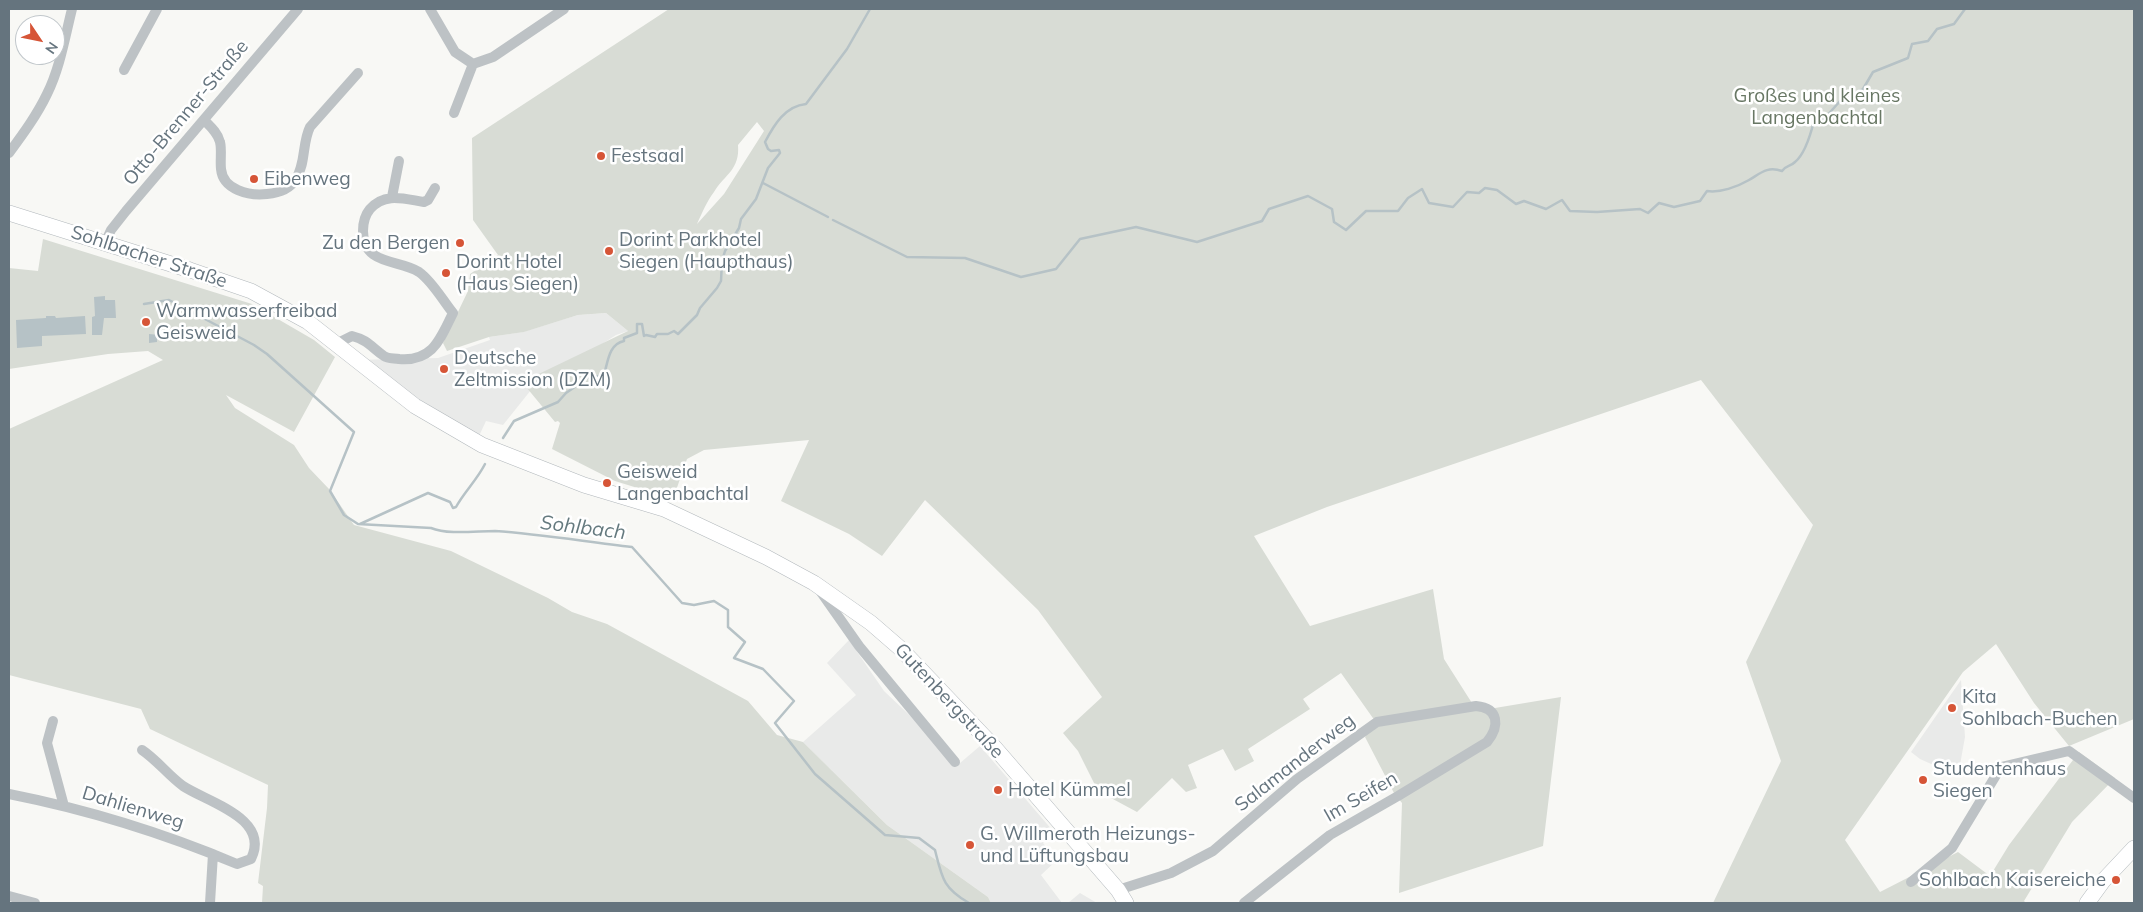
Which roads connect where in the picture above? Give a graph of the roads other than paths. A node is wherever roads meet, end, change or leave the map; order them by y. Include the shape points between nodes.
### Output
1 (72, 9) edge
2 (157, 9) edge
3 (298, 9) edge
4 (430, 9) edge
5 (564, 9) edge
6 (472, 64) junction
7 (124, 70) dead end
8 (358, 73) dead end
9 (454, 113) dead end
10 (204, 120) junction
11 (9, 153) edge
12 (399, 162) dead end
13 (434, 188) dead end
14 (392, 197) junction
15 (9, 213) edge
16 (105, 243) junction
17 (339, 346) junction
18 (814, 583) junction
19 (53, 721) dead end
20 (1496, 726) joint
21 (142, 750) dead end
22 (955, 762) dead end
23 (9, 794) edge
24 (2134, 798) edge
25 (64, 806) junction
26 (2134, 848) edge
27 (213, 854) junction
28 (1912, 882) dead end
29 (1118, 890) junction
30 (9, 896) edge
31 (35, 903) edge
32 (210, 903) edge
33 (1126, 903) edge
34 (1244, 903) edge
35 (2087, 903) edge

1 - 11 street via 48,92
2 - 7 street
3 - 10 street, Otto-Brenner-Straße
4 - 6 street via 455,52
5 - 6 street via 493,57
6 - 9 street
8 - 10 street via 310,127 296,180 287,189 274,194 244,192 228,183 221,169 220,141
10 - 16 street, Otto-Brenner-Straße via 126,211
12 - 14 street
13 - 14 street via 424,202
14 - 17 street via 375,205 365,218 363,236 366,245 383,260 422,274 453,313 436,346 420,358 386,357 365,339 352,336
15 - 16 street, Sohlbacher Straße
16 - 17 street, Sohlbacher Straße via 251,292 308,322
17 - 18 street, Sohlbacher Straße via 415,406 482,445 584,485 664,509
18 - 22 street via 859,646
18 - 29 street, Gutenbergstraße via 871,623 914,662 995,748
19 - 25 street via 47,743
20 - 29 street, Salamanderweg via 1491,710 1476,706 1377,722 1297,778 1213,851 1171,873
20 - 34 street, Im Seifen via 1487,742 1330,835
21 - 27 street, Dahlienweg via 182,785 239,816 251,832 255,844 250,859 237,864
23 - 25 street, Dahlienweg
24 - 28 street via 2069,751 2001,767 1952,848
25 - 27 street, Dahlienweg via 143,827
26 - 35 street
27 - 32 street
29 - 33 street, Gutenbergstraße
30 - 31 street

